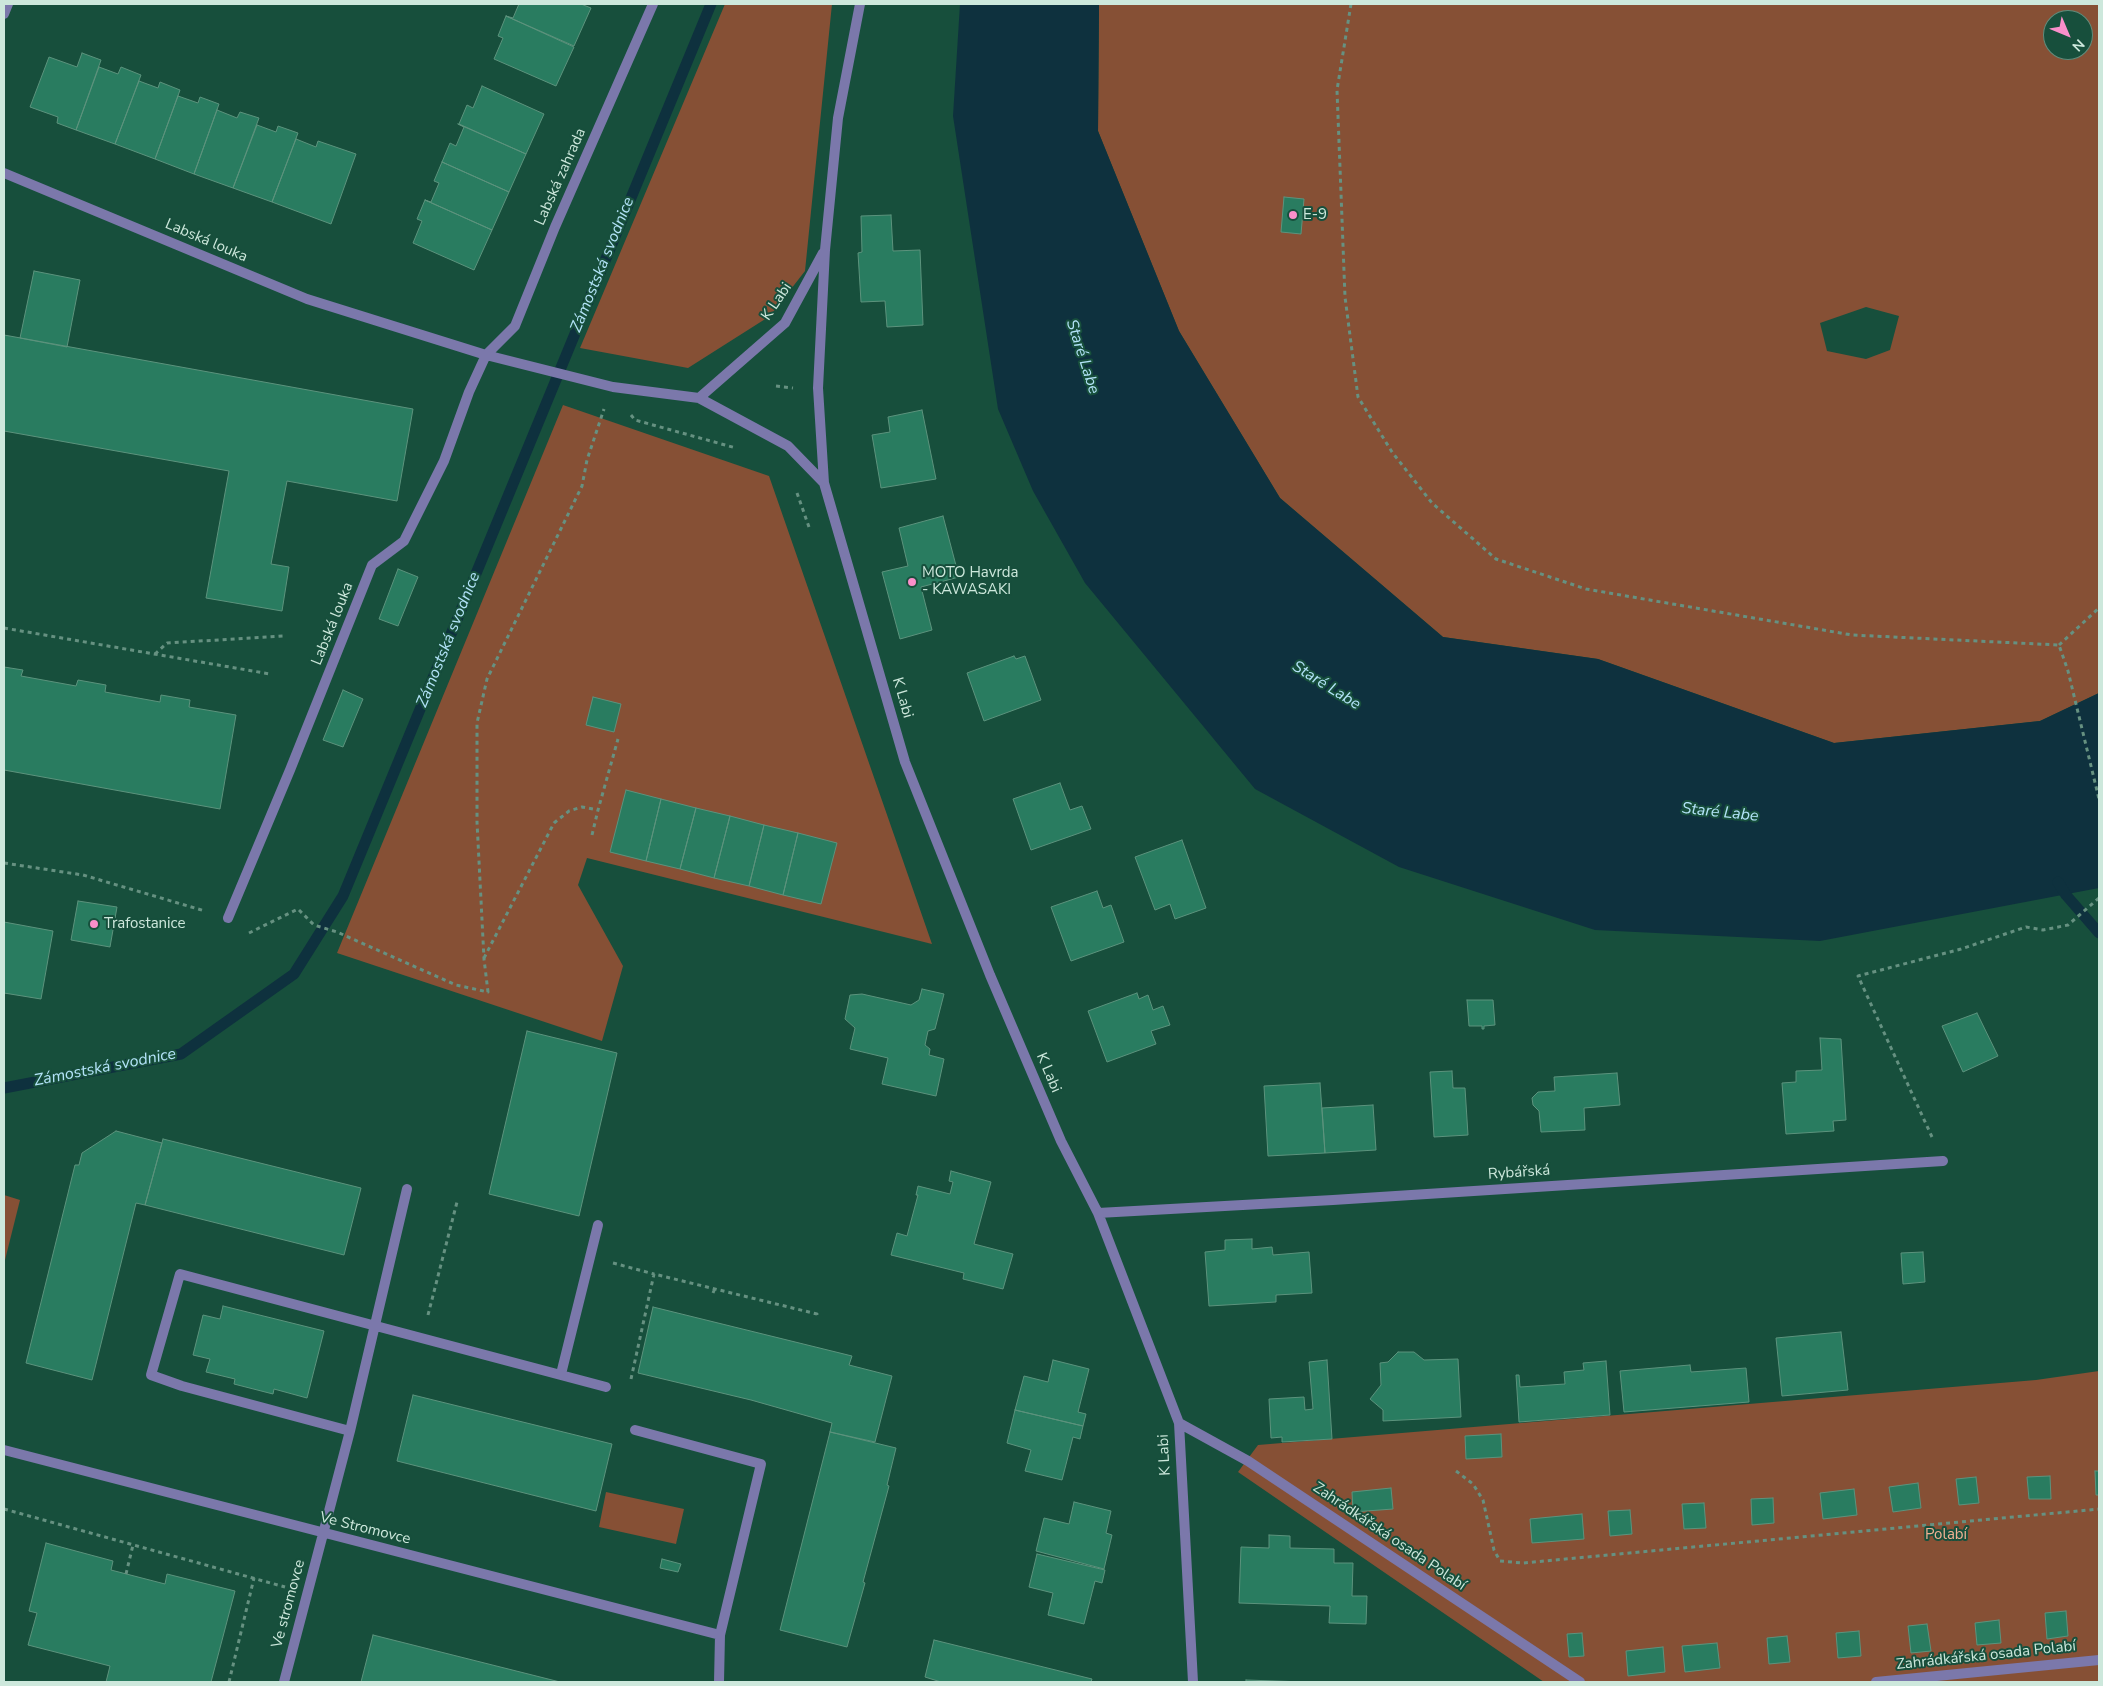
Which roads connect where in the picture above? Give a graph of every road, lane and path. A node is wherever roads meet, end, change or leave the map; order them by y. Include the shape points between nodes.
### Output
1 (8, 4) edge
2 (653, 4) edge
3 (860, 4) edge
4 (1351, 4) edge
5 (4, 14) edge
6 (4, 173) edge
7 (825, 250) junction
8 (486, 355) junction
9 (613, 387) junction
10 (699, 398) junction
11 (606, 404) junction
12 (745, 451) dead end
13 (824, 483) junction
14 (795, 488) dead end
15 (810, 533) dead end
16 (2099, 608) edge
17 (4, 628) edge
18 (284, 636) dead end
19 (2059, 645) junction
20 (154, 654) junction
21 (270, 674) dead end
22 (618, 740) dead end
23 (2099, 799) edge
24 (598, 810) junction
25 (592, 835) dead end
26 (4, 863) edge
27 (2099, 898) edge
28 (228, 918) junction
29 (484, 959) junction
30 (1943, 1161) joint
31 (407, 1189) dead end
32 (457, 1202) dead end
33 (1098, 1213) junction
34 (598, 1225) dead end
35 (591, 1257) junction
36 (654, 1274) junction
37 (715, 1288) junction
38 (713, 1293) dead end
39 (814, 1318) dead end
40 (374, 1326) junction
41 (422, 1338) junction
42 (561, 1374) junction
43 (630, 1379) dead end
44 (606, 1387) dead end
45 (1179, 1423) junction
46 (635, 1430) dead end
47 (350, 1431) junction
48 (4, 1450) edge
49 (1456, 1471) dead end
50 (4, 1509) edge
51 (2099, 1510) edge
52 (323, 1534) junction
53 (133, 1544) junction
54 (126, 1574) dead end
55 (254, 1578) junction
56 (307, 1593) junction
57 (720, 1636) junction
58 (2099, 1660) edge
59 (229, 1682) edge
60 (284, 1682) edge
61 (719, 1682) edge
62 (1193, 1682) edge
63 (1580, 1682) edge
64 (1876, 1682) edge

1 - 5 street
2 - 8 street, Labská zahrada via 515,326
3 - 7 street, K Labi via 838,118
4 - 19 path via 1337,90 1345,297 1358,397 1392,452 1432,503 1496,559 1586,589 1852,635
6 - 8 street, Labská louka via 306,299
7 - 10 street, K Labi via 785,322
7 - 13 street, K Labi via 818,388
8 - 9 street, Labská louka
8 - 28 street, Labská louka via 444,461 404,541 372,565
9 - 10 street, Labská louka
9 - 11 path
10 - 13 street, K Labi via 788,446
11 - 12 path via 626,411 636,420
11 - 29 path via 587,460 582,486 487,679 477,723 477,822
13 - 33 street, K Labi via 905,762 1061,1141
14 - 15 path
16 - 19 path
17 - 20 path
18 - 20 path via 167,643
19 - 23 path
20 - 21 path
22 - 24 path
24 - 25 path
24 - 29 path via 582,807 568,811 554,823
26 - 28 path via 83,875
27 - 30 path via 2068,925 2043,930 2026,927 1961,949 1858,976
28 - 29 path via 224,933 243,936 298,909 314,925 456,984 488,992
30 - 33 street, Rybářská
31 - 40 street, Ve stromovce
32 - 41 path
33 - 45 street, K Labi
34 - 35 street
35 - 36 path
35 - 42 street
36 - 37 path
36 - 43 path
37 - 38 path
37 - 39 path via 817,1314
40 - 41 street
40 - 47 street, Ve stromovce
40 - 47 street via 180,1274 151,1375
41 - 42 street
42 - 44 street
45 - 62 street, K Labi
45 - 63 street, Zahrádkářská osada Polabí via 1248,1461
46 - 57 street via 761,1464
47 - 52 street, Ve stromovce
48 - 52 street, Ve Stromovce
49 - 51 path via 1473,1484 1483,1500 1494,1550 1500,1561 1523,1562
50 - 53 path
52 - 56 street, Ve stromovce
52 - 57 street, Ve Stromovce
53 - 54 path
53 - 55 path
55 - 56 path
55 - 59 path
56 - 60 street, Ve stromovce
57 - 61 street
58 - 64 street, Zahrádkářská osada Polabí

